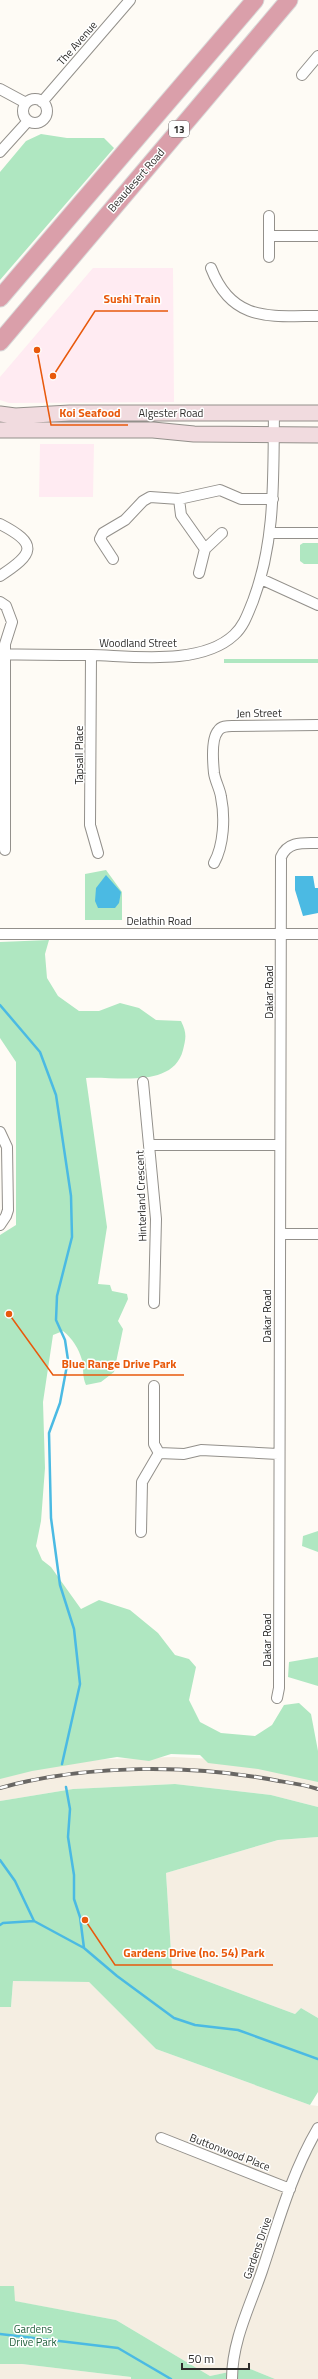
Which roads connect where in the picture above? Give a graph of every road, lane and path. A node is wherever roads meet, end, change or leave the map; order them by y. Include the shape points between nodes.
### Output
1 (130, 0) edge
2 (255, 0) edge
3 (289, 0) edge
4 (318, 56) edge
5 (302, 75) dead end
6 (0, 89) edge
7 (42, 102) junction
8 (26, 103) junction
9 (28, 121) junction
10 (0, 152) edge
11 (270, 216) dead end
12 (270, 236) junction
13 (318, 236) edge
14 (269, 258) dead end
15 (211, 268) dead end
16 (0, 298) edge
17 (318, 316) edge
18 (0, 342) edge
19 (274, 413) junction
20 (318, 413) edge
21 (0, 414) edge
22 (0, 430) edge
23 (274, 435) junction
24 (318, 435) edge
25 (179, 499) junction
26 (273, 499) junction
27 (0, 524) edge
28 (222, 533) dead end
29 (271, 533) junction
30 (318, 533) edge
31 (205, 549) junction
32 (113, 559) dead end
33 (199, 573) dead end
34 (0, 576) edge
35 (261, 579) junction
36 (0, 602) edge
37 (318, 605) edge
38 (3, 654) edge
39 (91, 655) junction
40 (318, 725) edge
41 (318, 843) edge
42 (5, 850) dead end
43 (98, 853) dead end
44 (214, 863) dead end
45 (0, 934) edge
46 (281, 934) junction
47 (318, 934) edge
48 (143, 1082) dead end
49 (0, 1132) edge
50 (149, 1145) junction
51 (280, 1145) junction
52 (0, 1225) edge
53 (280, 1234) junction
54 (318, 1234) edge
55 (154, 1303) dead end
56 (154, 1386) dead end
57 (159, 1453) junction
58 (278, 1454) junction
59 (141, 1532) dead end
60 (277, 1698) dead end
61 (318, 2128) edge
62 (160, 2138) dead end
63 (290, 2189) junction
64 (232, 2379) edge

1 - 7 street, The Avenue
2 - 16 highway, 13
3 - 18 highway, Beaudesert Road / 13
4 - 5 street
6 - 8 street
7 - 8 street via 36,99
7 - 9 street via 46,112 43,119 36,122
8 - 9 street via 23,112
9 - 10 street
11 - 12 street
12 - 13 street
12 - 14 street
15 - 17 street via 218,285 228,299 242,308 258,315
19 - 20 main road, Algester Road
19 - 21 main road, Algester Road via 78,413 15,416
19 - 23 street, Woodland Street
22 - 23 main road, Algester Road via 153,430 194,434
23 - 24 main road, Algester Road
23 - 26 street, Woodland Street
25 - 26 street via 220,490 241,499
25 - 31 street via 181,515
25 - 32 street via 150,497 125,520 102,533 100,539
26 - 29 street, Woodland Street
27 - 34 street via 20,534 27,550 24,559
28 - 31 street
29 - 30 street
29 - 35 street, Woodland Street
31 - 33 street
35 - 37 street
35 - 39 street, Woodland Street via 246,619 234,635 205,651 170,657
36 - 38 street via 6,606 12,622
38 - 39 street, Woodland Street
38 - 42 street
39 - 43 street, Tapsall Place via 90,825
40 - 44 street, Jen Street via 232,726 217,731 214,742 214,774 222,798 222,823 220,853
41 - 46 street, Dakar Road via 297,843 289,846 281,857
45 - 46 street, Delathin Road
46 - 47 street, Delathin Road
46 - 51 street, Dakar Road
48 - 50 street
49 - 52 street via 8,1151 8,1210
50 - 51 street, Hinterland Crescent
50 - 55 street, Hinterland Crescent via 156,1219
51 - 53 street, Dakar Road
53 - 54 street
53 - 58 street, Dakar Road
56 - 57 street via 154,1444
57 - 58 street via 184,1454 201,1450
57 - 59 street via 142,1482
58 - 60 street, Dakar Road
61 - 63 street, Gardens Drive
62 - 63 street, Buttonwood Place
63 - 64 street, Gardens Drive via 237,2338

